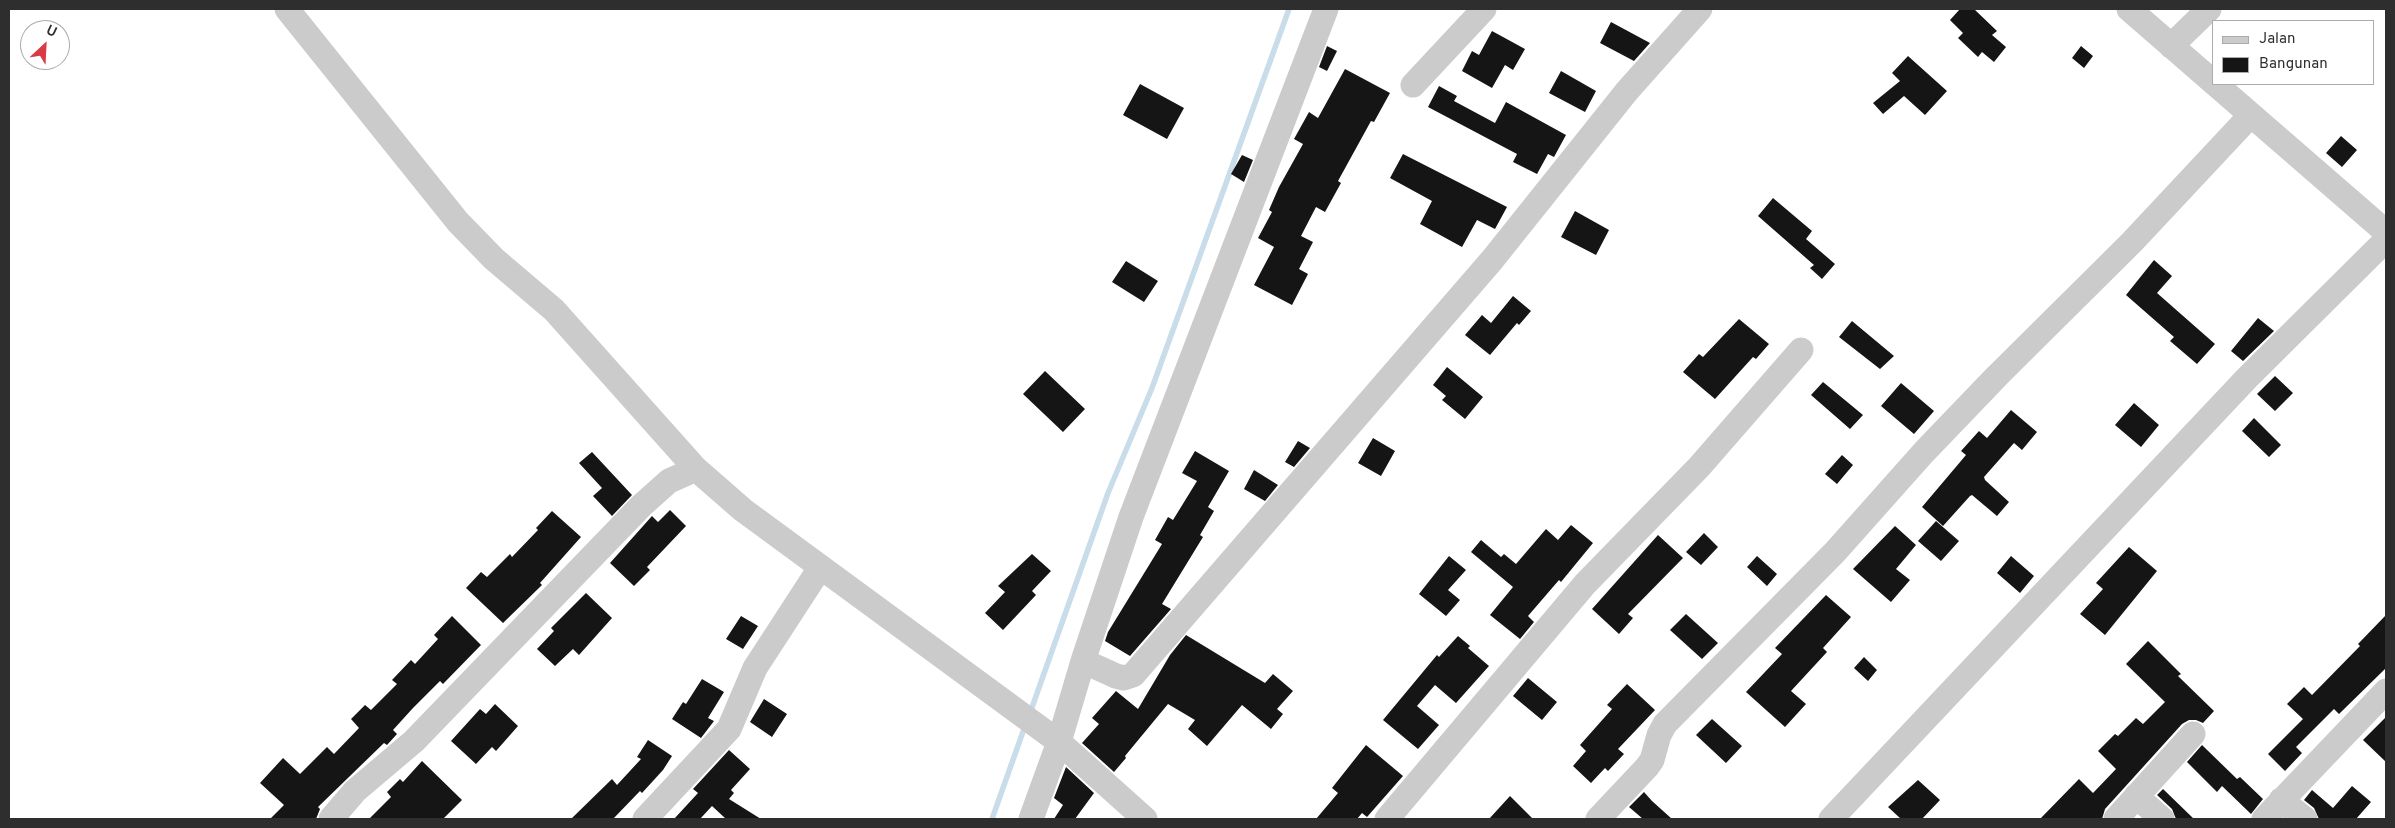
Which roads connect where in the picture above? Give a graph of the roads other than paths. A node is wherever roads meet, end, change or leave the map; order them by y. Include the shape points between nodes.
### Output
1 (287, 9) edge
2 (1326, 9) edge
3 (1484, 9) edge
4 (1700, 9) edge
5 (2129, 9) edge
6 (2209, 9) edge
7 (2171, 46) junction
8 (2212, 82) edge
9 (1413, 85) dead end
10 (2215, 85) edge
11 (2250, 116) junction
12 (2386, 232) edge
13 (2386, 240) edge
14 (1802, 350) dead end
15 (696, 469) junction
16 (820, 568) junction
17 (1083, 661) junction
18 (2386, 691) edge
19 (2192, 734) dead end
20 (1059, 742) junction
21 (2136, 796) junction
22 (2281, 800) junction
23 (332, 819) edge
24 (645, 819) edge
25 (1030, 819) edge
26 (1145, 819) edge
27 (1388, 819) edge
28 (1598, 819) edge
29 (1831, 819) edge
30 (2116, 819) edge
31 (2162, 819) edge
32 (2264, 819) edge
33 (2305, 819) edge

1 - 15 street via 458,222 554,310
2 - 17 street via 1131,517
3 - 9 street
4 - 17 street via 1627,91 1492,260 1133,675 1116,676
5 - 7 street
6 - 7 street
7 - 8 street
10 - 11 street
11 - 12 street
11 - 28 street via 2132,242 1950,425 1835,552 1665,724 1652,760
13 - 29 street via 2247,378
14 - 27 street via 1699,468 1585,584
15 - 16 street via 743,510
15 - 23 street via 668,481 641,506 414,741 355,791
16 - 20 street
16 - 24 street via 755,668 729,730
17 - 20 street
18 - 22 street
19 - 21 street
20 - 25 street
20 - 26 street
21 - 30 street
21 - 31 street
22 - 32 street
22 - 33 street

